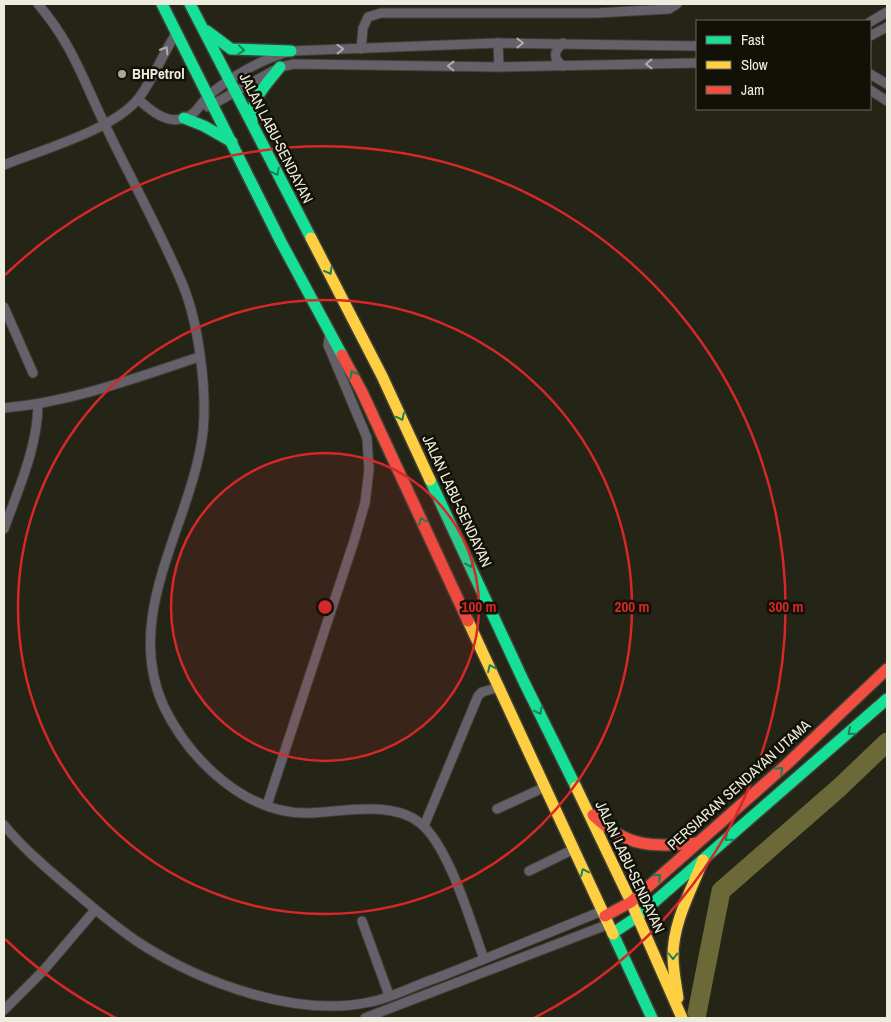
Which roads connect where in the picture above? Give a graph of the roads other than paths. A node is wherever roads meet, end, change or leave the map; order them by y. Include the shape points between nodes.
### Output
1 (38, 4) edge
2 (162, 4) edge
3 (190, 4) edge
4 (677, 4) edge
5 (887, 12) edge
6 (871, 21) edge
7 (201, 26) junction
8 (887, 27) edge
9 (177, 32) junction
10 (871, 35) edge
11 (498, 43) junction
12 (563, 43) junction
13 (696, 46) edge
14 (361, 49) junction
15 (291, 51) junction
16 (696, 63) edge
17 (563, 66) junction
18 (280, 67) junction
19 (500, 67) junction
20 (871, 75) edge
21 (229, 80) junction
22 (887, 84) edge
23 (871, 91) edge
24 (235, 92) junction
25 (138, 99) junction
26 (211, 101) junction
27 (887, 101) edge
28 (184, 118) junction
29 (105, 125) junction
30 (254, 128) junction
31 (232, 143) junction
32 (4, 165) edge
33 (4, 307) edge
34 (330, 332) junction
35 (200, 357) junction
36 (33, 373) dead end
37 (38, 404) junction
38 (4, 408) edge
39 (4, 530) edge
40 (887, 669) edge
41 (500, 687) junction
42 (887, 700) edge
43 (545, 786) junction
44 (268, 805) junction
45 (585, 806) junction
46 (497, 809) dead end
47 (4, 825) edge
48 (424, 826) junction
49 (697, 843) junction
50 (574, 849) junction
51 (703, 860) junction
52 (529, 871) dead end
53 (631, 902) junction
54 (96, 910) junction
55 (637, 917) junction
56 (362, 920) dead end
57 (607, 921) junction
58 (484, 959) junction
59 (390, 995) junction
60 (4, 1010) edge
61 (681, 1016) edge
62 (365, 1018) edge
63 (652, 1018) edge

1 - 29 street via 55,24 78,63
2 - 9 main road
3 - 7 main road, JALAN LABU-SENDAYAN
4 - 14 street via 669,9 596,13 380,13 368,16
5 - 6 street
7 -> 15 main road via 215,40 231,49
7 - 21 main road, JALAN LABU-SENDAYAN
8 - 10 street
25 -> 9 street
9 - 26 main road
11 -> 12 street
11 - 14 street
11 - 19 street
12 - 13 street
12 - 17 street via 555,55 556,61
15 -> 14 street
15 - 21 street via 274,56
16 -> 17 street
17 - 19 street
19 -> 18 street via 294,64
18 - 24 street
18 - 30 main road via 255,100 251,118
20 - 22 street
21 - 24 main road, JALAN LABU-SENDAYAN
21 - 26 street
23 - 27 street
24 - 26 street
24 - 30 main road, JALAN LABU-SENDAYAN
25 - 28 street via 153,114
25 - 29 street
26 - 28 street
26 - 31 main road
28 - 31 main road
29 - 32 street
29 - 35 street via 183,286
30 -> 45 main road, JALAN LABU-SENDAYAN via 343,296
31 - 34 main road
33 - 36 street
41 -> 34 main road via 362,392
34 - 44 street via 328,345 367,438 369,470 354,541
35 - 37 street via 83,394
35 - 44 street via 205,385 199,460 153,607 152,673 168,713 195,758 243,795
37 - 38 street
37 - 39 street via 38,420
49 -> 40 main road, PERSIARAN SENDAYAN UTAMA via 786,765
41 - 43 main road
41 - 48 street via 478,696
42 -> 51 main road, PERSIARAN SENDAYAN UTAMA
43 - 46 street
43 - 50 main road
44 - 48 street via 299,813 361,808 401,813
45 - 49 main road via 604,827 634,844
45 - 53 main road, JALAN LABU-SENDAYAN
47 - 54 street
48 - 58 street via 444,856
53 -> 49 main road, PERSIARAN SENDAYAN UTAMA
50 - 52 street
57 -> 50 main road
51 - 55 main road, PERSIARAN SENDAYAN UTAMA
51 -> 61 main road via 679,921 672,952
53 - 55 main road, JALAN LABU-SENDAYAN
53 - 57 main road, PERSIARAN SENDAYAN UTAMA
54 - 59 street via 141,944 177,964 262,998 327,1006 372,1002
54 - 60 street
55 - 57 main road, PERSIARAN SENDAYAN UTAMA
55 - 61 main road, JALAN LABU-SENDAYAN
56 - 59 street
57 - 58 street
57 - 62 street
57 - 63 main road
58 - 59 street

